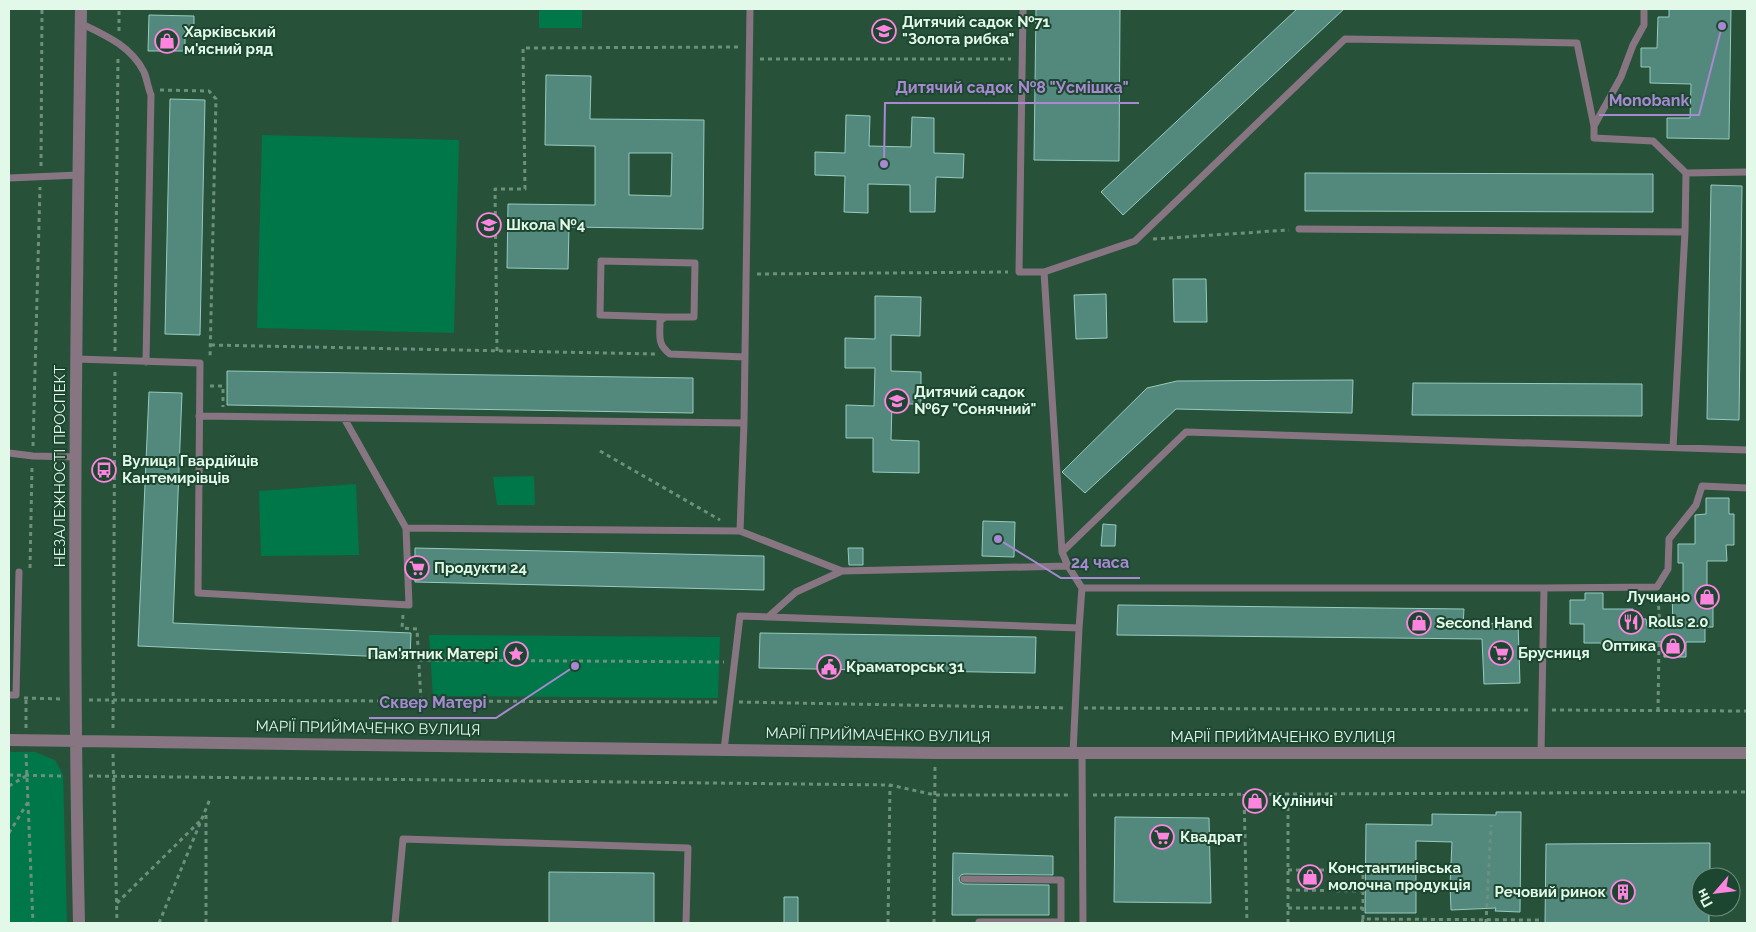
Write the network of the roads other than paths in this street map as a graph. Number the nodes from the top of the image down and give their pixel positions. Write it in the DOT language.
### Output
graph roads {
  1 [pos="81,9"];
  2 [pos="750,9"];
  3 [pos="1023,9"];
  4 [pos="1644,9"];
  5 [pos="80,23"];
  6 [pos="1594,126"];
  7 [pos="1747,172"];
  8 [pos="1686,174"];
  9 [pos="79,175"];
  10 [pos="9,178"];
  11 [pos="1299,229"];
  12 [pos="1685,232"];
  13 [pos="1044,272"];
  14 [pos="659,318"];
  15 [pos="745,357"];
  16 [pos="76,359"];
  17 [pos="146,362"];
  18 [pos="199,416"];
  19 [pos="344,418"];
  20 [pos="744,423"];
  21 [pos="1673,447"];
  22 [pos="1747,450"];
  23 [pos="9,453"];
  24 [pos="75,457"];
  25 [pos="1747,488"];
  26 [pos="406,528"];
  27 [pos="740,531"];
  28 [pos="1062,552"];
  29 [pos="1068,566"];
  30 [pos="842,571"];
  31 [pos="19,572"];
  32 [pos="1082,588"];
  33 [pos="1544,588"];
  34 [pos="768,617"];
  35 [pos="1079,628"];
  36 [pos="9,695"];
  37 [pos="9,740"];
  38 [pos="76,740"];
  39 [pos="724,750"];
  40 [pos="1078,753"];
  41 [pos="1542,753"];
  42 [pos="1747,753"];
  43 [pos="964,879"];
  44 [pos="79,923"];
  45 [pos="395,923"];
  46 [pos="686,923"];
  47 [pos="979,923"];
  48 [pos="1083,923"];
  1 -- 5 [label="street, НЕЗАЛЕЖНОСТІ ПРОСПЕКТ"];
  2 -- 15 [label="lane"];
  3 -- 13 [label="lane"];
  4 -- 6 [label="lane"];
  5 -- 9 [label="street, НЕЗАЛЕЖНОСТІ ПРОСПЕКТ"];
  5 -- 17 [label="lane"];
  6 -- 8 [label="lane"];
  6 -- 13 [label="lane"];
  7 -- 8 [label="lane"];
  8 -- 12 [label="lane"];
  9 -- 10 [label="lane"];
  9 -- 16 [label="street, НЕЗАЛЕЖНОСТІ ПРОСПЕКТ"];
  11 -- 12 [label="lane"];
  12 -- 21 [label="lane"];
  13 -- 28 [label="lane"];
  14 -- 14 [label="lane"];
  14 -- 15 [label="lane"];
  15 -- 20 [label="lane"];
  16 -- 17 [label="lane"];
  16 -- 24 [label="street, НЕЗАЛЕЖНОСТІ ПРОСПЕКТ"];
  17 -- 18 [label="lane"];
  18 -- 19 [label="lane"];
  18 -- 26 [label="lane"];
  19 -- 20 [label="lane"];
  19 -- 26 [label="lane"];
  20 -- 27 [label="lane"];
  21 -- 22 [label="lane"];
  21 -- 28 [label="lane"];
  23 -- 24 [label="lane"];
  24 -- 38 [label="street, НЕЗАЛЕЖНОСТІ ПРОСПЕКТ"];
  25 -- 33 [label="lane"];
  26 -- 27 [label="lane"];
  27 -- 30 [label="lane"];
  28 -- 29 [label="lane"];
  29 -- 30 [label="lane"];
  29 -- 32 [label="lane"];
  30 -- 34 [label="lane"];
  31 -- 36 [label="lane"];
  32 -- 33 [label="lane"];
  32 -- 35 [label="lane"];
  33 -- 41 [label="lane"];
  34 -- 35 [label="lane"];
  34 -- 39 [label="lane"];
  35 -- 40 [label="lane"];
  37 -- 38 [label="street, МАРІЇ ПРИЙМАЧЕНКО ВУЛИЦЯ"];
  38 -- 39 [label="street, МАРІЇ ПРИЙМАЧЕНКО ВУЛИЦЯ"];
  38 -- 44 [label="street, НЕЗАЛЕЖНОСТІ ПРОСПЕКТ"];
  39 -- 40 [label="street, МАРІЇ ПРИЙМАЧЕНКО ВУЛИЦЯ"];
  40 -- 41 [label="street, МАРІЇ ПРИЙМАЧЕНКО ВУЛИЦЯ"];
  40 -- 48 [label="lane"];
  41 -- 42 [label="street, МАРІЇ ПРИЙМАЧЕНКО ВУЛИЦЯ"];
  43 -- 47 [label="lane"];
  45 -- 46 [label="lane"];
}
